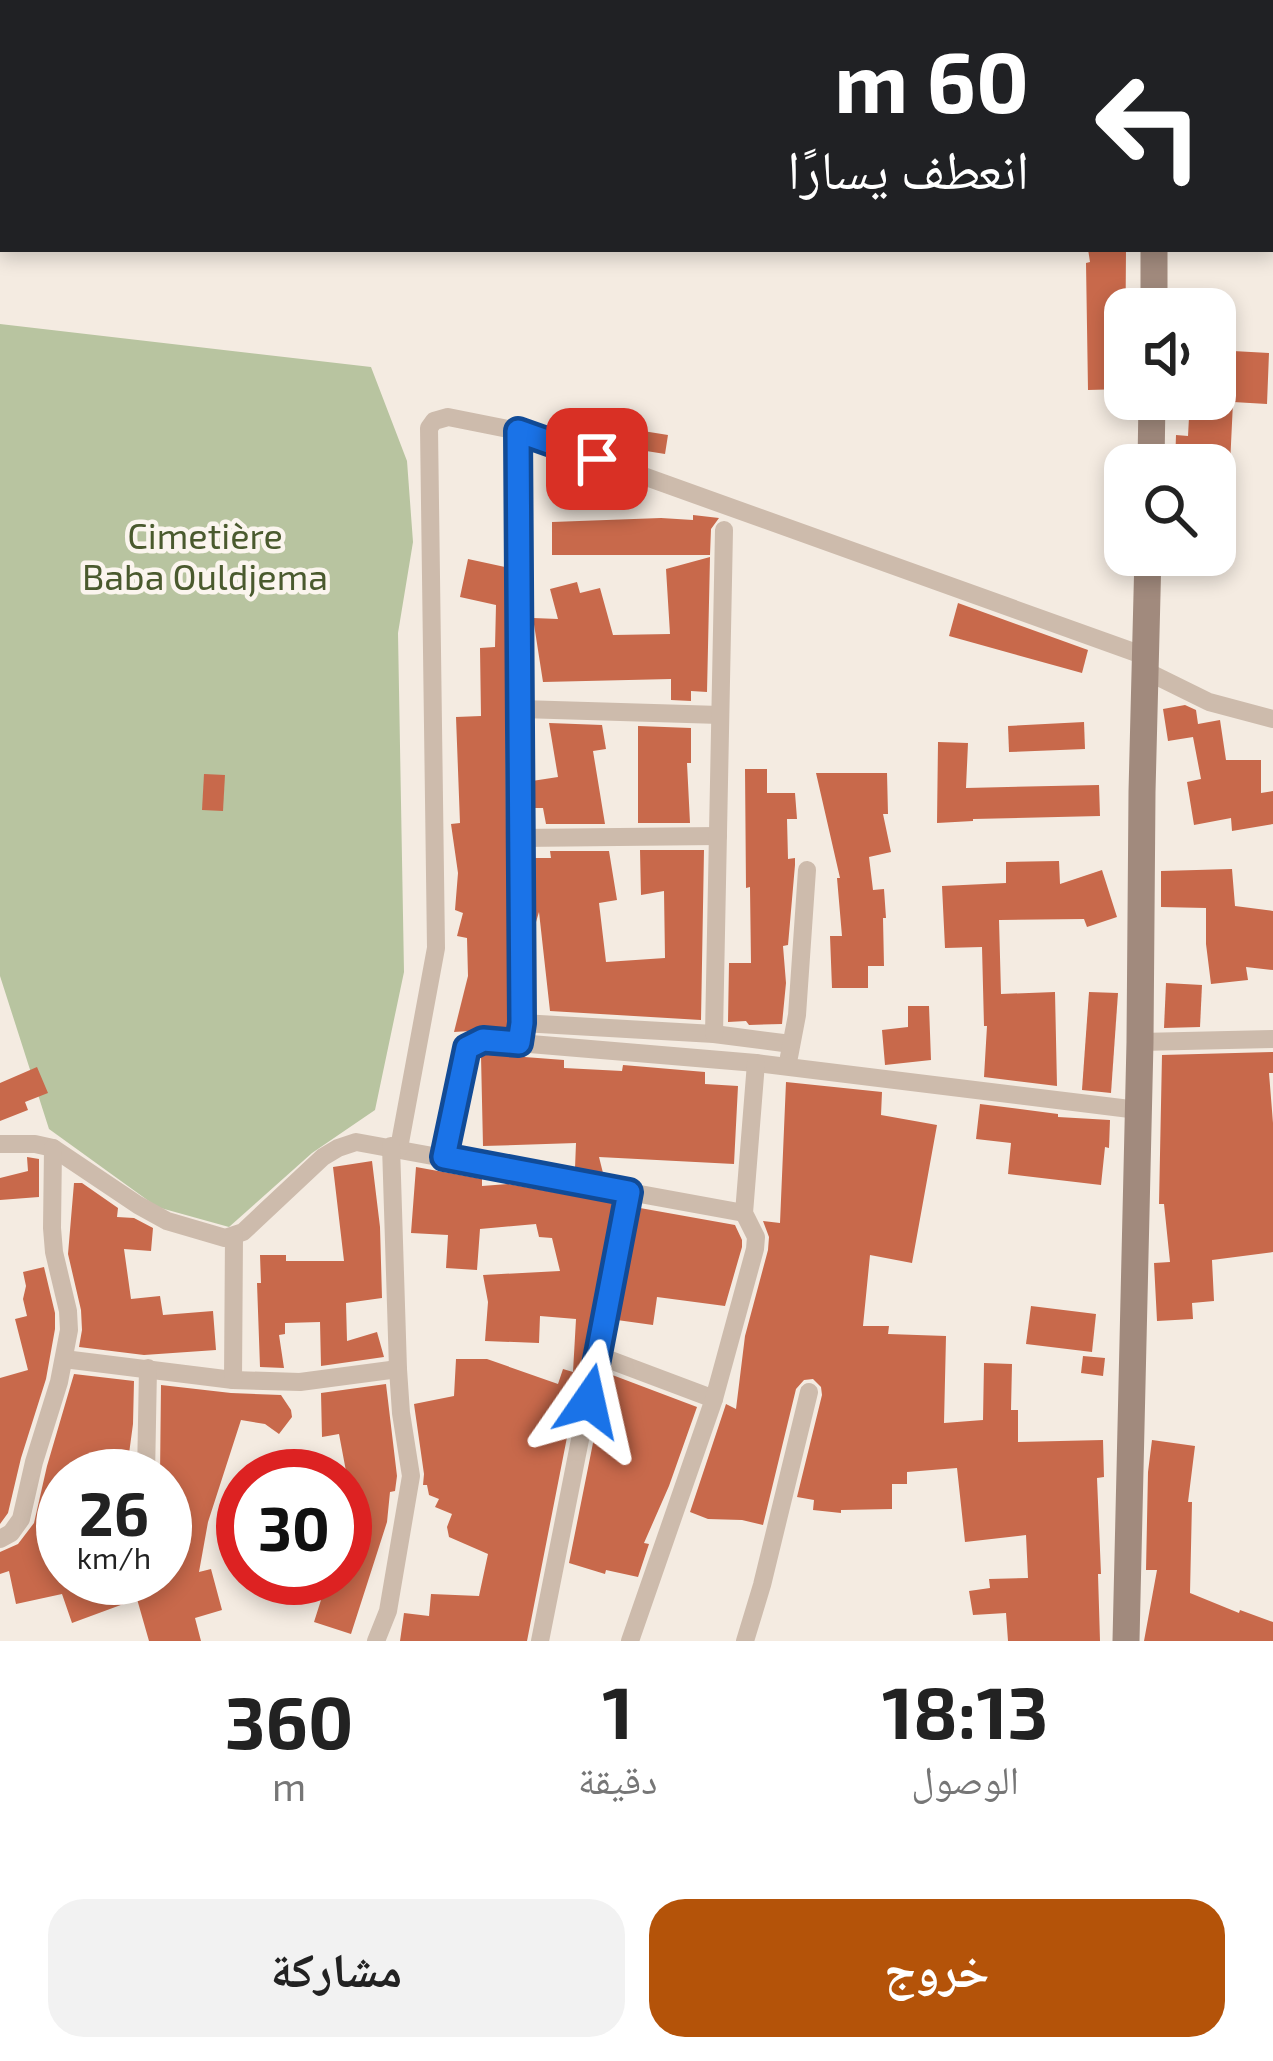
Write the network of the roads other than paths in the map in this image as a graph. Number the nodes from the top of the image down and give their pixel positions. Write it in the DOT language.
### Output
graph roads {
  1 [pos="1154,252"];
  2 [pos="1154,288"];
  3 [pos="518,431"];
  4 [pos="724,530"];
  5 [pos="1147,576"];
  6 [pos="1144,663"];
  7 [pos="520,709"];
  8 [pos="721,716"];
  9 [pos="1273,718"];
  10 [pos="718,836"];
  11 [pos="519,838"];
  12 [pos="807,870"];
  13 [pos="520,1033"];
  14 [pos="715,1034"];
  15 [pos="1273,1039"];
  16 [pos="1141,1042"];
  17 [pos="791,1044"];
  18 [pos="756,1063"];
  19 [pos="788,1067"];
  20 [pos="1138,1110"];
  21 [pos="0,1144"];
  22 [pos="395,1147"];
  23 [pos="53,1148"];
  24 [pos="444,1157"];
  25 [pos="629,1192"];
  26 [pos="744,1213"];
  27 [pos="234,1236"];
  28 [pos="597,1355"];
  29 [pos="64,1359"];
  30 [pos="148,1368"];
  31 [pos="398,1369"];
  32 [pos="233,1380"];
  33 [pos="809,1392"];
  34 [pos="714,1399"];
  35 [pos="146,1449"];
  36 [pos="0,1539"];
  37 [pos="376,1641"];
  38 [pos="540,1641"];
  39 [pos="630,1641"];
  40 [pos="745,1641"];
  41 [pos="1126,1641"];
  1 -- 2 [label="main road"];
  3 -- 6 [label="street"];
  3 -- 7 [label="street"];
  3 -- 22 [label="street"];
  4 -- 8 [label="street"];
  5 -- 6 [label="main road"];
  6 -- 9 [label="street"];
  6 -- 16 [label="main road"];
  7 -- 8 [label="street"];
  7 -- 11 [label="street"];
  8 -- 10 [label="street"];
  10 -- 11 [label="street"];
  10 -- 14 [label="street"];
  11 -- 13 [label="street"];
  12 -- 17 [label="street"];
  13 -- 14 [label="street"];
  13 -- 18 [label="street"];
  13 -- 24 [label="street"];
  14 -- 17 [label="street"];
  15 -- 16 [label="street"];
  16 -- 20 [label="main road"];
  17 -- 19 [label="street"];
  18 -- 19 [label="street"];
  18 -- 26 [label="street"];
  19 -- 20 [label="street"];
  20 -- 41 [label="main road"];
  21 -- 23 [label="street"];
  22 -- 24 [label="street"];
  22 -- 27 [label="street"];
  22 -- 31 [label="street"];
  23 -- 27 [label="street"];
  23 -- 29 [label="street"];
  24 -- 25 [label="street"];
  25 -- 26 [label="street"];
  25 -- 28 [label="street"];
  26 -- 34 [label="street"];
  27 -- 32 [label="street"];
  28 -- 34 [label="street"];
  28 -- 38 [label="street"];
  29 -- 30 [label="street"];
  29 -- 36 [label="street"];
  30 -- 32 [label="street"];
  30 -- 35 [label="street"];
  31 -- 32 [label="street"];
  31 -- 37 [label="street"];
  33 -- 40 [label="street"];
  34 -- 39 [label="street"];
}
